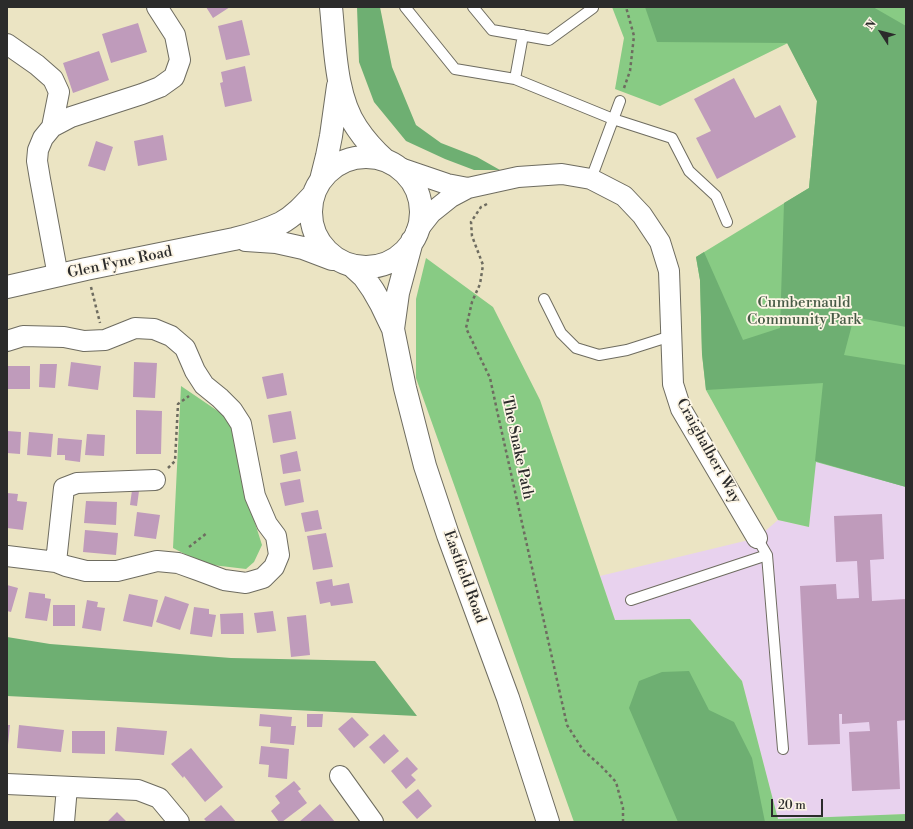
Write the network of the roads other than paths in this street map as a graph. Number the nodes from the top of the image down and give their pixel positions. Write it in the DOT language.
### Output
graph roads {
  1 [pos="157,7"];
  2 [pos="331,7"];
  3 [pos="405,7"];
  4 [pos="474,7"];
  5 [pos="593,8"];
  6 [pos="523,36"];
  7 [pos="7,44"];
  8 [pos="515,79"];
  9 [pos="339,81"];
  10 [pos="620,101"];
  11 [pos="613,119"];
  12 [pos="52,127"];
  13 [pos="393,164"];
  14 [pos="591,179"];
  15 [pos="468,188"];
  16 [pos="317,190"];
  17 [pos="727,222"];
  18 [pos="415,235"];
  19 [pos="234,239"];
  20 [pos="346,264"];
  21 [pos="58,276"];
  22 [pos="7,288"];
  23 [pos="544,299"];
  24 [pos="393,329"];
  25 [pos="671,336"];
  26 [pos="7,341"];
  27 [pos="155,480"];
  28 [pos="762,546"];
  29 [pos="7,556"];
  30 [pos="56,562"];
  31 [pos="631,600"];
  32 [pos="783,749"];
  33 [pos="340,776"];
  34 [pos="7,784"];
  35 [pos="67,787"];
  36 [pos="64,822"];
  37 [pos="179,822"];
  38 [pos="373,822"];
  39 [pos="548,822"];
  1 -- 12 [label="street"];
  2 -- 9 [label="street"];
  3 -- 8 [label="lane"];
  4 -- 6 [label="lane"];
  5 -- 6 [label="lane"];
  6 -- 8 [label="lane"];
  7 -- 12 [label="street"];
  8 -- 11 [label="lane"];
  9 -- 13 [label="street"];
  9 -- 16 [label="street"];
  10 -- 11 [label="lane"];
  11 -- 14 [label="lane"];
  11 -- 17 [label="lane"];
  12 -- 21 [label="street"];
  13 -- 15 [label="street, Craighalbert Way"];
  13 -- 16 [label="street"];
  13 -- 18 [label="street"];
  14 -- 15 [label="street, Craighalbert Way"];
  14 -- 25 [label="street, Craighalbert Way"];
  15 -- 18 [label="street, Craighalbert Way"];
  16 -- 19 [label="street, Glen Fyne Road"];
  16 -- 20 [label="street"];
  18 -- 20 [label="street"];
  18 -- 24 [label="street, Eastfield Road"];
  19 -- 20 [label="street, Glen Fyne Road"];
  19 -- 21 [label="street, Glen Fyne Road"];
  20 -- 24 [label="street, Eastfield Road"];
  21 -- 22 [label="street, Glen Fyne Road"];
  23 -- 25 [label="lane"];
  24 -- 39 [label="street, Eastfield Road"];
  25 -- 28 [label="street, Craighalbert Way"];
  26 -- 30 [label="street"];
  27 -- 30 [label="street"];
  28 -- 31 [label="lane"];
  28 -- 32 [label="lane, Craighalbert Way"];
  29 -- 30 [label="street"];
  33 -- 38 [label="street"];
  34 -- 35 [label="street"];
  35 -- 36 [label="street"];
  35 -- 37 [label="street"];
}
